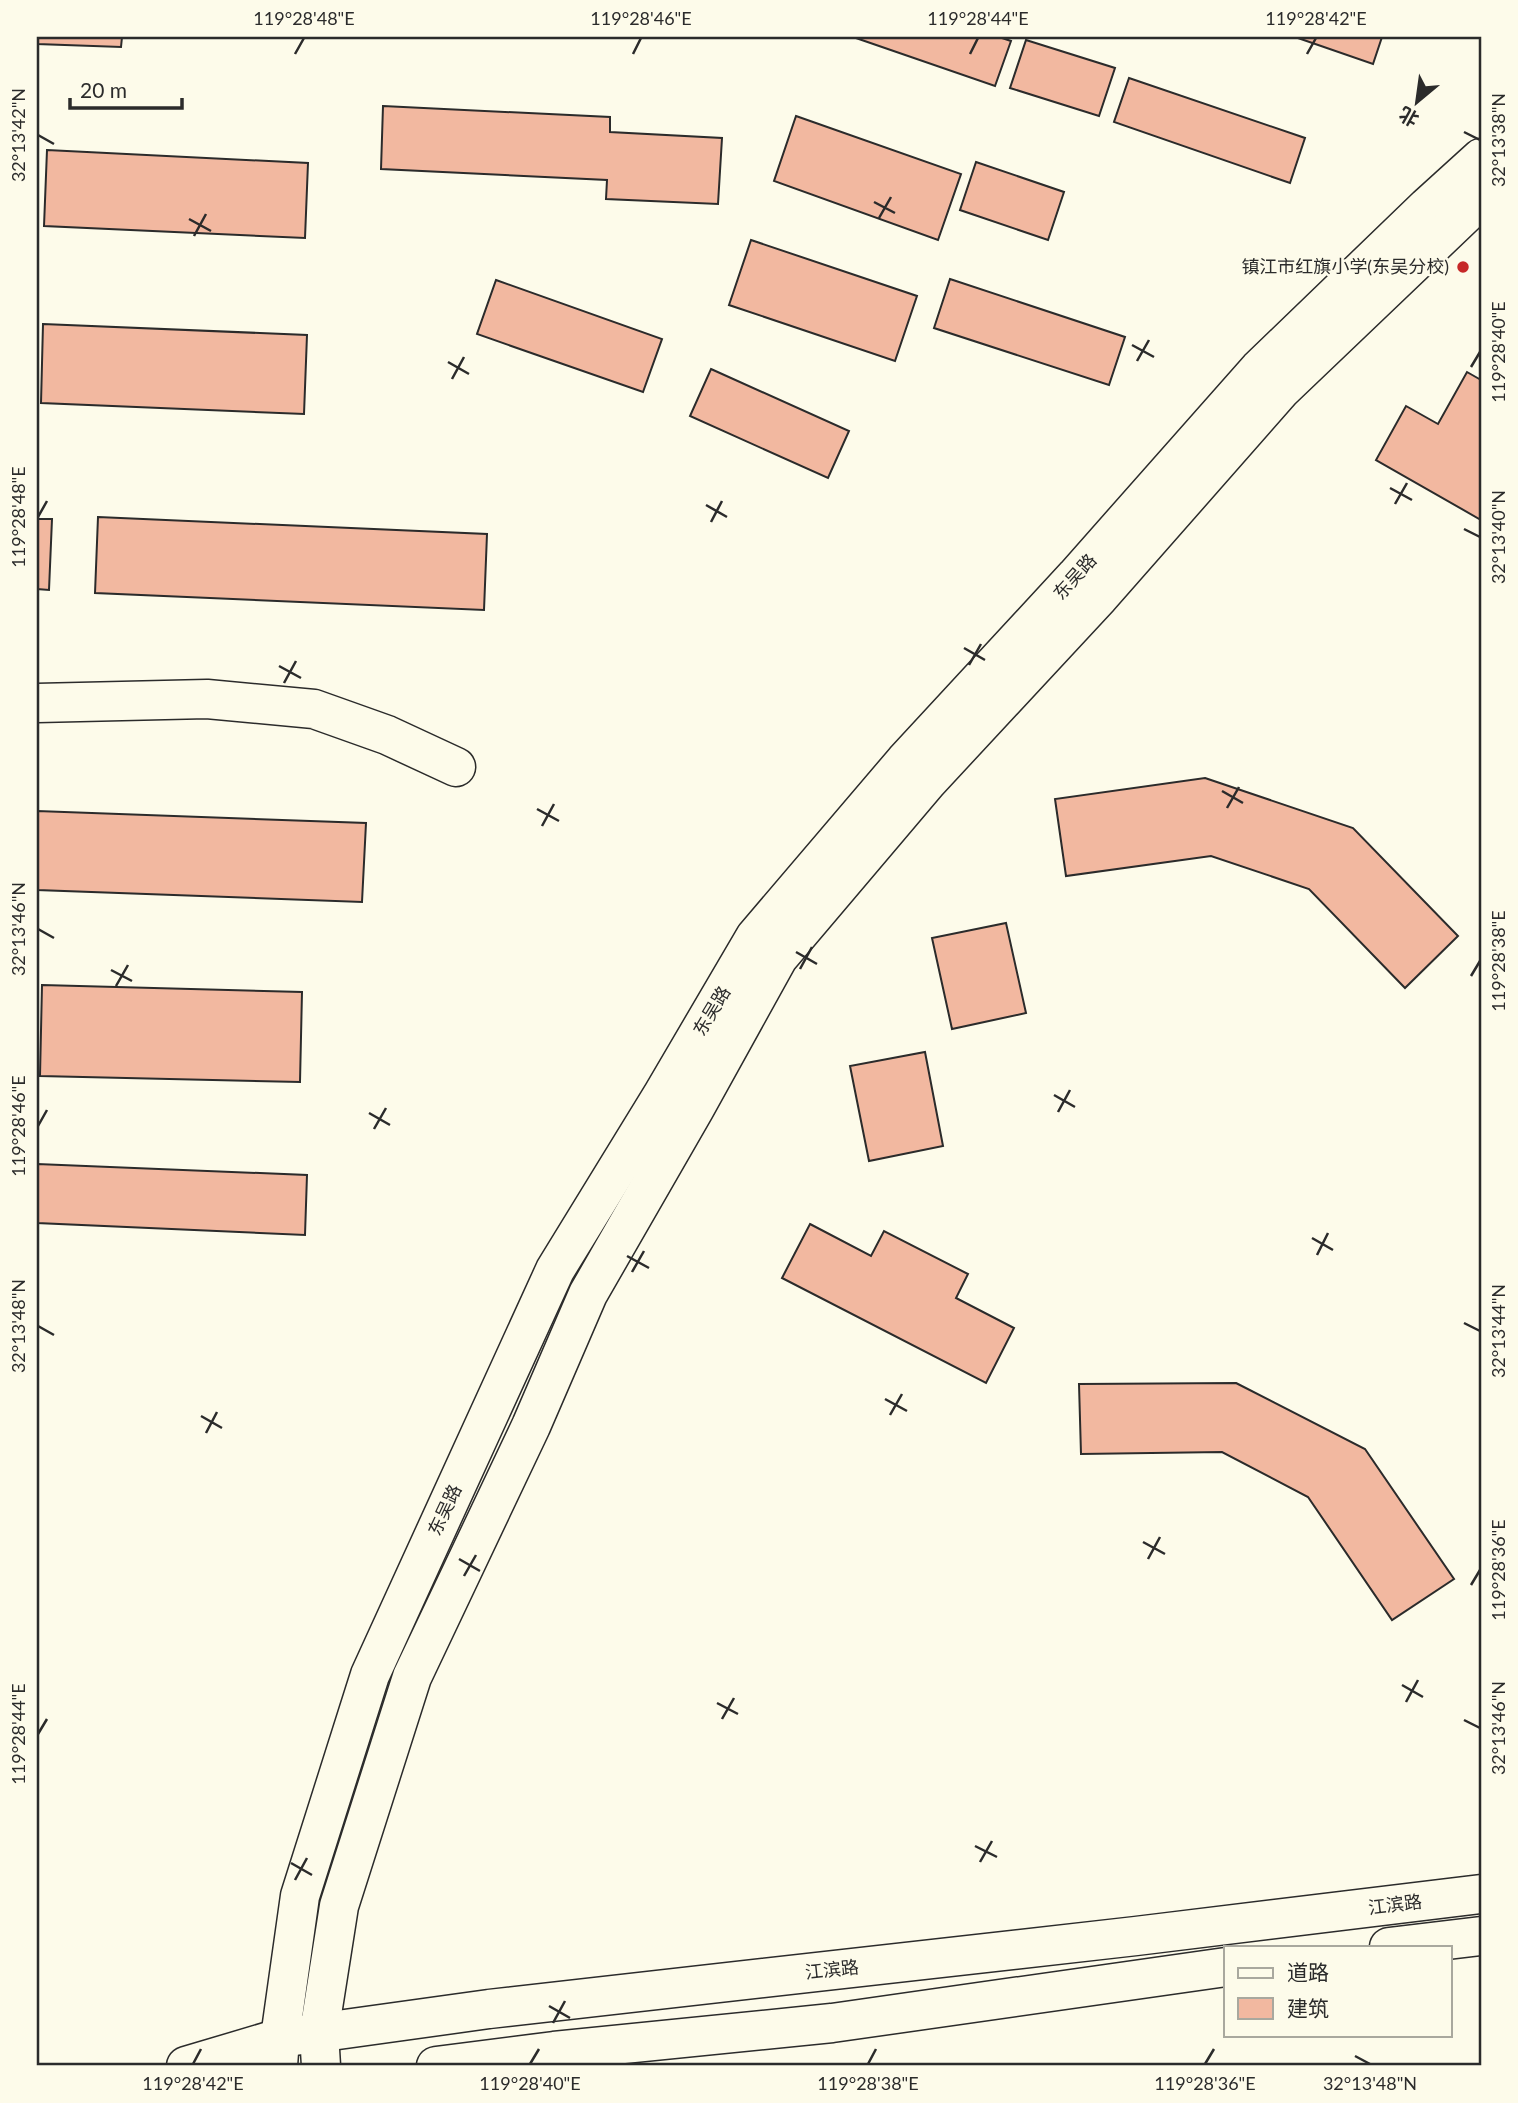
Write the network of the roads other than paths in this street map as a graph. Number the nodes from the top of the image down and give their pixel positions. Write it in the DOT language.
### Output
graph roads {
  1 [pos="1481,158"];
  2 [pos="1481,199"];
  3 [pos="37,703"];
  4 [pos="456,767"];
  5 [pos="1481,1894"];
  6 [pos="1481,1936"];
  7 [pos="1397,1946"];
  8 [pos="1224,1967"];
  9 [pos="320,2050"];
  10 [pos="279,2052"];
  11 [pos="186,2066"];
  12 [pos="436,2066"];
  1 -- 10 [label="main road, 东吴路"];
  2 -- 9 [label="main road, 东吴路"];
  3 -- 4 [label="main road"];
  5 -- 9 [label="main road, 江滨路"];
  6 -- 7 [label="main road"];
  8 -- 12 [label="main road"];
  9 -- 10 [label="main road, 江滨路"];
  10 -- 11 [label="main road, 江滨路"];
}
